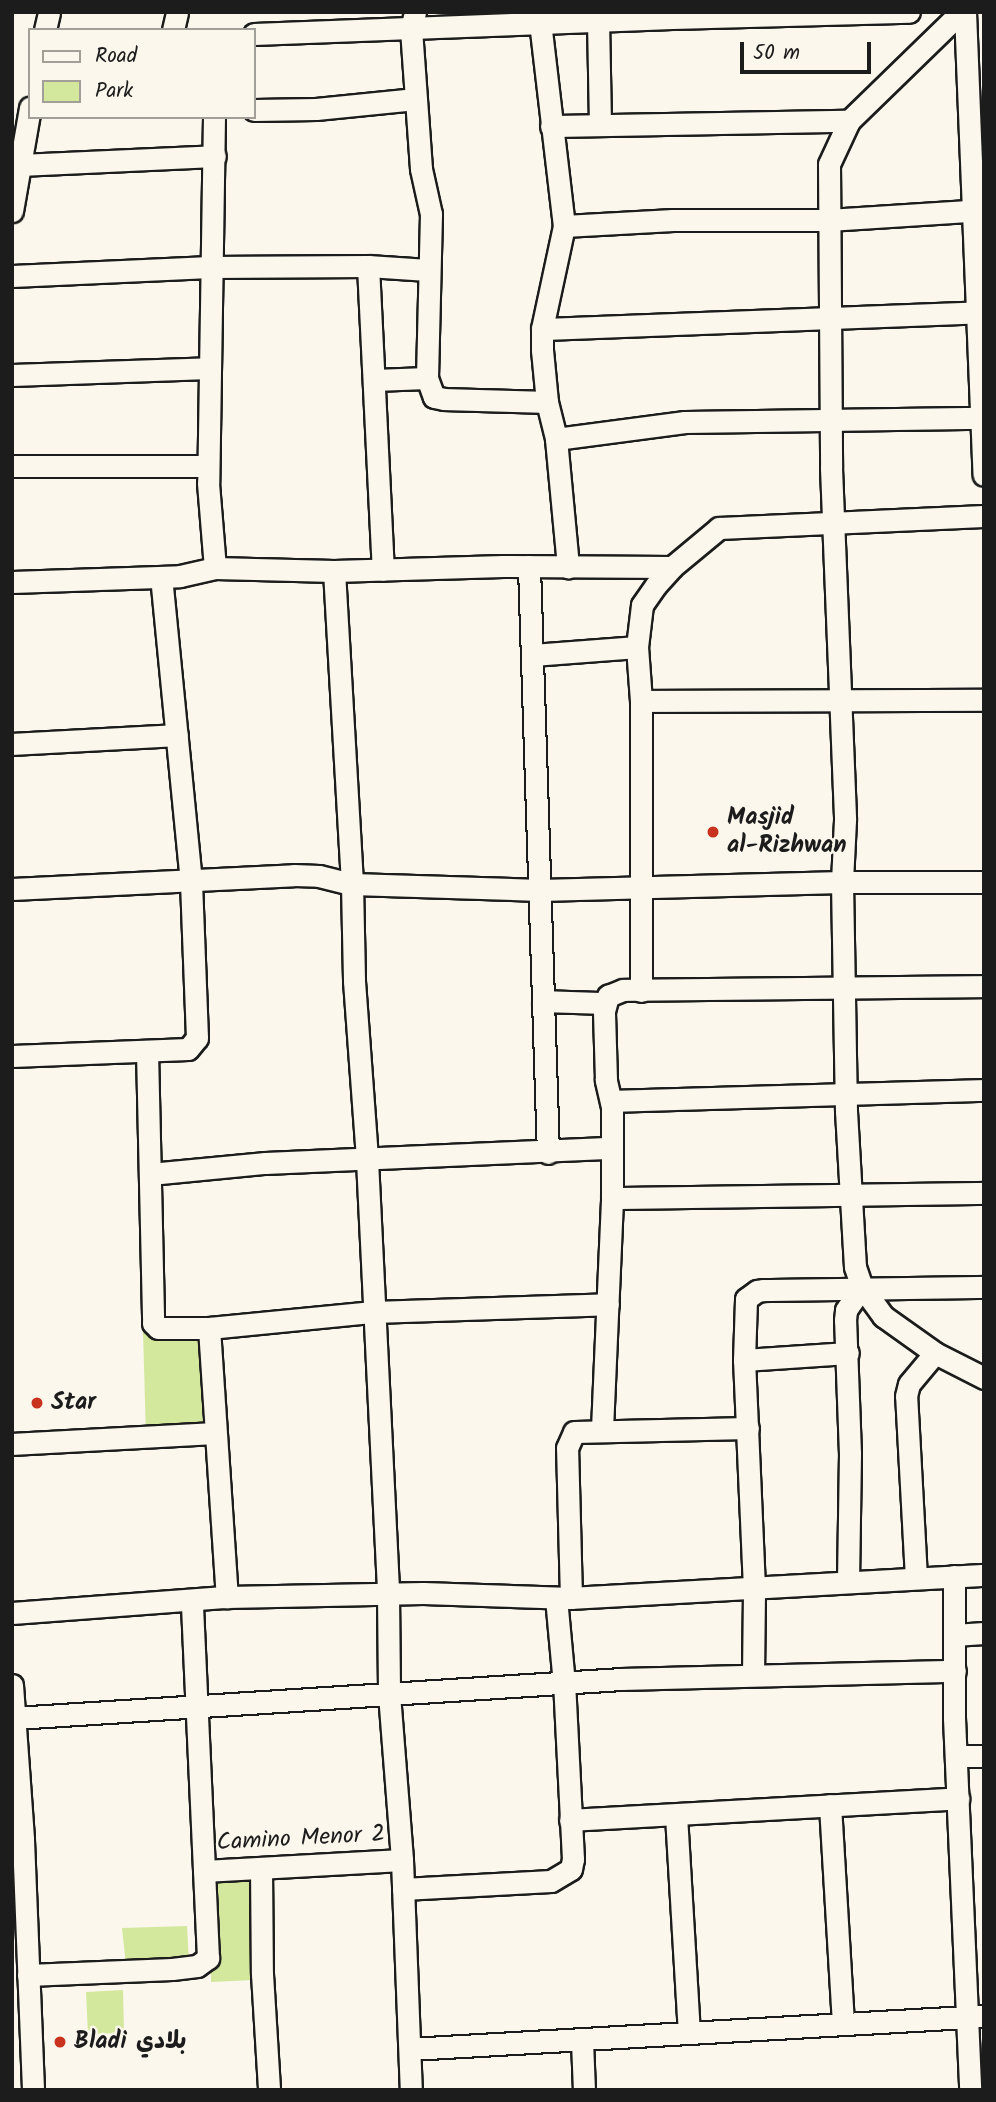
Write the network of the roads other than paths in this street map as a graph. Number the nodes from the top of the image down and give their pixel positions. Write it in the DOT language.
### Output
graph roads {
  1 [pos="909,12"];
  2 [pos="963,12"];
  3 [pos="860,14"];
  4 [pos="672,15"];
  5 [pos="504,19"];
  6 [pos="598,20"];
  7 [pos="413,21"];
  8 [pos="540,22"];
  9 [pos="256,34"];
  10 [pos="416,99"];
  11 [pos="256,110"];
  12 [pos="28,118"];
  13 [pos="214,119"];
  14 [pos="849,121"];
  15 [pos="600,125"];
  16 [pos="551,126"];
  17 [pos="215,156"];
  18 [pos="19,164"];
  19 [pos="13,206"];
  20 [pos="978,210"];
  21 [pos="828,220"];
  22 [pos="564,226"];
  23 [pos="368,266"];
  24 [pos="210,267"];
  25 [pos="428,270"];
  26 [pos="12,276"];
  27 [pos="976,312"];
  28 [pos="828,316"];
  29 [pos="542,329"];
  30 [pos="209,369"];
  31 [pos="12,375"];
  32 [pos="427,378"];
  33 [pos="374,380"];
  34 [pos="547,402"];
  35 [pos="983,418"];
  36 [pos="832,420"];
  37 [pos="556,439"];
  38 [pos="12,466"];
  39 [pos="208,466"];
  40 [pos="984,475"];
  41 [pos="984,516"];
  42 [pos="832,523"];
  43 [pos="529,566"];
  44 [pos="568,567"];
  45 [pos="671,567"];
  46 [pos="215,568"];
  47 [pos="383,570"];
  48 [pos="334,571"];
  49 [pos="161,577"];
  50 [pos="12,582"];
  51 [pos="637,647"];
  52 [pos="533,655"];
  53 [pos="984,699"];
  54 [pos="641,701"];
  55 [pos="839,701"];
  56 [pos="177,735"];
  57 [pos="12,744"];
  58 [pos="191,882"];
  59 [pos="842,882"];
  60 [pos="984,882"];
  61 [pos="352,884"];
  62 [pos="639,888"];
  63 [pos="12,889"];
  64 [pos="540,890"];
  65 [pos="984,986"];
  66 [pos="845,988"];
  67 [pos="641,991"];
  68 [pos="543,1001"];
  69 [pos="604,1003"];
  70 [pos="147,1051"];
  71 [pos="12,1056"];
  72 [pos="984,1090"];
  73 [pos="846,1092"];
  74 [pos="611,1101"];
  75 [pos="612,1148"];
  76 [pos="548,1153"];
  77 [pos="367,1160"];
  78 [pos="150,1174"];
  79 [pos="984,1193"];
  80 [pos="850,1195"];
  81 [pos="612,1198"];
  82 [pos="862,1287"];
  83 [pos="984,1287"];
  84 [pos="608,1304"];
  85 [pos="373,1312"];
  86 [pos="209,1328"];
  87 [pos="848,1353"];
  88 [pos="935,1353"];
  89 [pos="744,1360"];
  90 [pos="984,1378"];
  91 [pos="748,1428"];
  92 [pos="602,1429"];
  93 [pos="214,1433"];
  94 [pos="12,1444"];
  95 [pos="984,1575"];
  96 [pos="954,1576"];
  97 [pos="916,1578"];
  98 [pos="848,1581"];
  99 [pos="754,1588"];
  100 [pos="388,1594"];
  101 [pos="227,1598"];
  102 [pos="563,1598"];
  103 [pos="192,1600"];
  104 [pos="12,1613"];
  105 [pos="984,1633"];
  106 [pos="954,1634"];
  107 [pos="955,1671"];
  108 [pos="753,1675"];
  109 [pos="564,1684"];
  110 [pos="12,1685"];
  111 [pos="389,1694"];
  112 [pos="195,1707"];
  113 [pos="15,1718"];
  114 [pos="984,1755"];
  115 [pos="956,1756"];
  116 [pos="958,1798"];
  117 [pos="830,1805"];
  118 [pos="676,1815"];
  119 [pos="570,1820"];
  120 [pos="402,1860"];
  121 [pos="261,1868"];
  122 [pos="204,1871"];
  123 [pos="403,1889"];
  124 [pos="28,1975"];
  125 [pos="976,2016"];
  126 [pos="843,2024"];
  127 [pos="22,2031"];
  128 [pos="689,2031"];
  129 [pos="582,2041"];
  130 [pos="410,2049"];
  131 [pos="33,2090"];
  132 [pos="269,2090"];
  133 [pos="411,2090"];
  134 [pos="584,2090"];
  135 [pos="970,2090"];
  1 -- 3 [label="street"];
  2 -- 14 [label="street"];
  2 -- 20 [label="street"];
  3 -- 4 [label="street"];
  4 -- 6 [label="street"];
  5 -- 7 [label="street"];
  5 -- 8 [label="street"];
  6 -- 8 [label="street"];
  6 -- 15 [label="street"];
  7 -- 9 [label="street"];
  7 -- 10 [label="street"];
  8 -- 16 [label="street"];
  10 -- 11 [label="street"];
  10 -- 25 [label="street"];
  12 -- 18 [label="street"];
  13 -- 17 [label="street"];
  14 -- 15 [label="street"];
  14 -- 21 [label="street"];
  15 -- 16 [label="street"];
  16 -- 22 [label="street"];
  17 -- 18 [label="street"];
  17 -- 24 [label="street"];
  18 -- 19 [label="street"];
  20 -- 21 [label="street"];
  20 -- 27 [label="street"];
  21 -- 22 [label="street"];
  21 -- 28 [label="street"];
  22 -- 29 [label="street"];
  23 -- 24 [label="street"];
  23 -- 25 [label="street"];
  23 -- 33 [label="street"];
  24 -- 26 [label="street"];
  24 -- 30 [label="street"];
  25 -- 32 [label="street"];
  27 -- 28 [label="street"];
  27 -- 35 [label="street"];
  28 -- 29 [label="street"];
  28 -- 36 [label="street"];
  29 -- 34 [label="street"];
  30 -- 31 [label="street"];
  30 -- 39 [label="street"];
  32 -- 33 [label="street"];
  32 -- 34 [label="street"];
  33 -- 47 [label="street"];
  34 -- 37 [label="street"];
  35 -- 36 [label="street"];
  35 -- 40 [label="street"];
  36 -- 37 [label="street"];
  36 -- 42 [label="street"];
  37 -- 44 [label="street"];
  38 -- 39 [label="street"];
  39 -- 46 [label="street"];
  41 -- 42 [label="street"];
  42 -- 45 [label="street"];
  42 -- 55 [label="street"];
  43 -- 44 [label="street"];
  43 -- 47 [label="street"];
  43 -- 52 [label="street"];
  44 -- 45 [label="street"];
  45 -- 51 [label="street"];
  46 -- 48 [label="street"];
  46 -- 49 [label="street"];
  47 -- 48 [label="street"];
  48 -- 61 [label="street"];
  49 -- 50 [label="street"];
  49 -- 56 [label="street"];
  51 -- 52 [label="street"];
  51 -- 54 [label="street"];
  52 -- 64 [label="street"];
  53 -- 55 [label="street"];
  54 -- 55 [label="street"];
  54 -- 62 [label="street"];
  55 -- 59 [label="street"];
  56 -- 57 [label="street"];
  56 -- 58 [label="street"];
  58 -- 61 [label="street"];
  58 -- 63 [label="street"];
  58 -- 70 [label="street"];
  59 -- 60 [label="street"];
  59 -- 62 [label="street"];
  59 -- 66 [label="street"];
  61 -- 64 [label="street"];
  61 -- 77 [label="street"];
  62 -- 64 [label="street"];
  62 -- 67 [label="street"];
  64 -- 68 [label="street"];
  65 -- 66 [label="street"];
  66 -- 67 [label="street"];
  66 -- 73 [label="street"];
  67 -- 69 [label="street"];
  68 -- 69 [label="street"];
  68 -- 76 [label="street"];
  69 -- 74 [label="street"];
  70 -- 71 [label="street"];
  70 -- 78 [label="street"];
  72 -- 73 [label="street"];
  73 -- 74 [label="street"];
  73 -- 80 [label="street"];
  74 -- 75 [label="street"];
  75 -- 76 [label="street"];
  75 -- 81 [label="street"];
  76 -- 77 [label="street"];
  77 -- 78 [label="street"];
  77 -- 85 [label="street"];
  78 -- 86 [label="street"];
  79 -- 80 [label="street"];
  80 -- 81 [label="street"];
  80 -- 82 [label="street"];
  81 -- 84 [label="street"];
  82 -- 83 [label="street"];
  82 -- 87 [label="street"];
  82 -- 88 [label="street"];
  82 -- 89 [label="street"];
  84 -- 85 [label="street"];
  84 -- 92 [label="street"];
  85 -- 86 [label="street"];
  85 -- 100 [label="street"];
  86 -- 93 [label="street"];
  87 -- 89 [label="street"];
  87 -- 98 [label="street"];
  88 -- 90 [label="street"];
  88 -- 97 [label="street"];
  89 -- 91 [label="street"];
  91 -- 92 [label="street"];
  91 -- 99 [label="street"];
  92 -- 102 [label="street"];
  93 -- 94 [label="street"];
  93 -- 101 [label="street"];
  95 -- 96 [label="street"];
  96 -- 97 [label="street"];
  96 -- 106 [label="street"];
  97 -- 98 [label="street"];
  98 -- 99 [label="street"];
  99 -- 102 [label="street"];
  99 -- 108 [label="street"];
  100 -- 101 [label="street"];
  100 -- 102 [label="street"];
  100 -- 111 [label="street"];
  101 -- 103 [label="street"];
  102 -- 109 [label="street"];
  103 -- 104 [label="street"];
  103 -- 112 [label="street"];
  105 -- 106 [label="street"];
  106 -- 107 [label="street"];
  107 -- 108 [label="street"];
  107 -- 115 [label="street"];
  108 -- 109 [label="street"];
  109 -- 111 [label="street"];
  109 -- 119 [label="street"];
  110 -- 113 [label="street"];
  111 -- 112 [label="street"];
  111 -- 120 [label="street"];
  112 -- 113 [label="street"];
  112 -- 122 [label="street"];
  113 -- 124 [label="street"];
  114 -- 115 [label="street"];
  115 -- 116 [label="street"];
  116 -- 117 [label="street"];
  116 -- 125 [label="street"];
  117 -- 118 [label="street"];
  117 -- 126 [label="street"];
  118 -- 119 [label="street"];
  118 -- 128 [label="street"];
  119 -- 123 [label="street"];
  120 -- 121 [label="street, Camino Menor 2"];
  120 -- 123 [label="street"];
  121 -- 122 [label="street, Camino Menor 2"];
  121 -- 132 [label="street"];
  122 -- 124 [label="street"];
  123 -- 130 [label="street"];
  124 -- 127 [label="street"];
  125 -- 126 [label="street"];
  125 -- 135 [label="street"];
  126 -- 128 [label="street"];
  127 -- 131 [label="street"];
  128 -- 129 [label="street"];
  129 -- 130 [label="street"];
  129 -- 134 [label="street"];
  130 -- 133 [label="street"];
}
